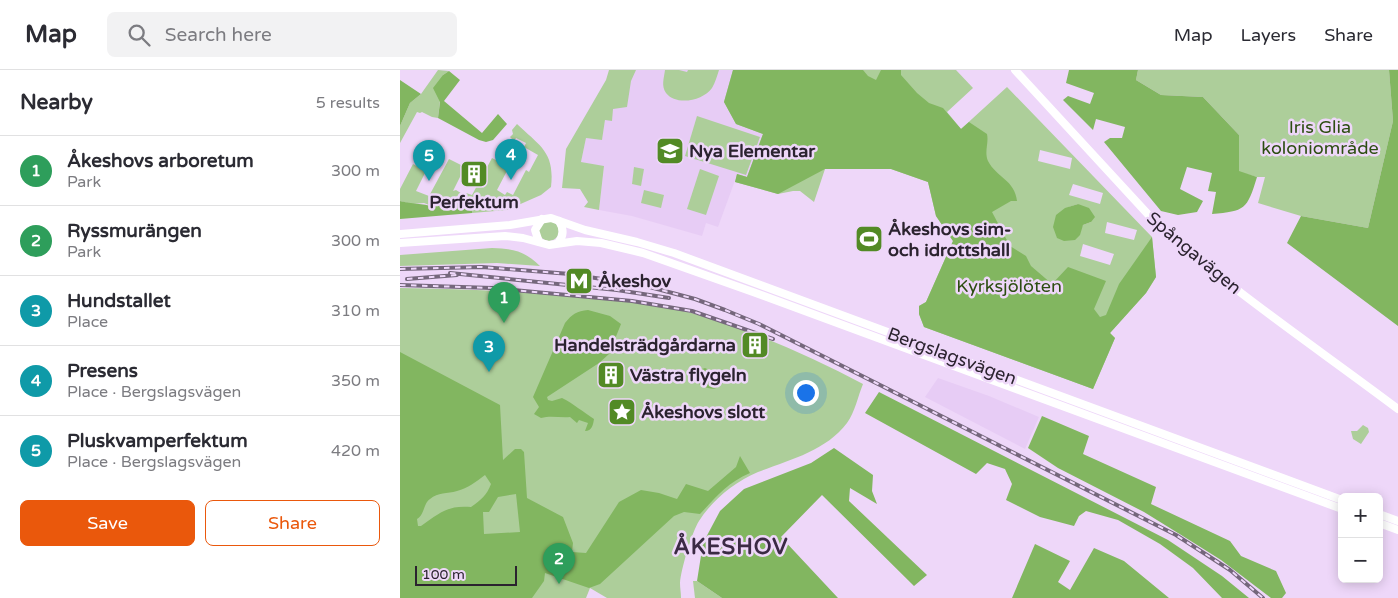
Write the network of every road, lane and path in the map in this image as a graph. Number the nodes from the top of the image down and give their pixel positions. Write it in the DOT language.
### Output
graph roads {
  1 [pos="1014,70"];
  2 [pos="542,219"];
  3 [pos="559,221"];
  4 [pos="400,234"];
  5 [pos="539,242"];
  6 [pos="400,243"];
  7 [pos="558,243"];
  8 [pos="1398,408"];
  9 [pos="1338,499"];
  10 [pos="1338,508"];
  11 [pos="1383,515"];
  12 [pos="1398,521"];
  13 [pos="1383,524"];
  14 [pos="1398,530"];
  1 -- 8 [label="main road, Spångavägen"];
  2 -- 3 [label="main road, Bergslagsvägen"];
  2 -- 4 [label="main road, Bergslagsvägen"];
  2 -- 5 [label="main road"];
  3 -- 7 [label="main road"];
  3 -- 9 [label="main road, Bergslagsvägen"];
  5 -- 6 [label="main road, Bergslagsvägen"];
  5 -- 7 [label="main road, Bergslagsvägen"];
  7 -- 10 [label="main road, Bergslagsvägen"];
  11 -- 12 [label="main road"];
  13 -- 14 [label="main road"];
}
